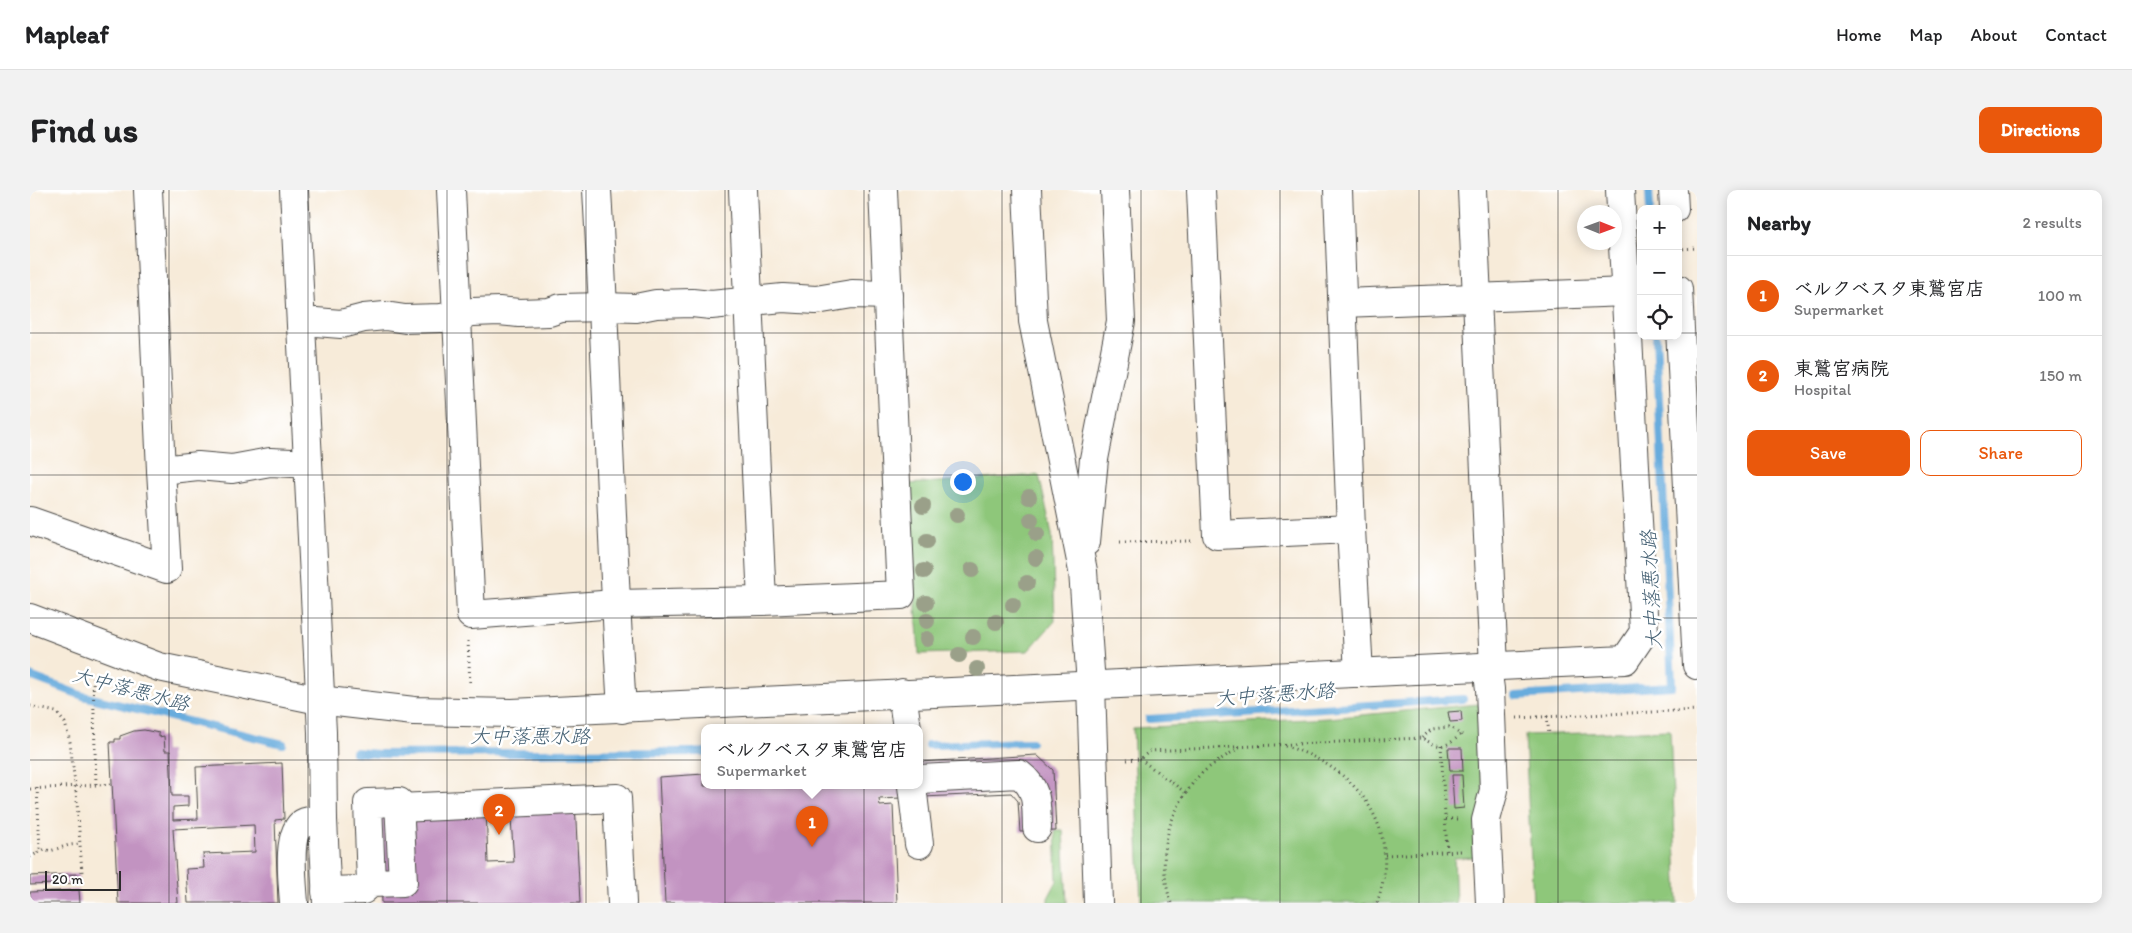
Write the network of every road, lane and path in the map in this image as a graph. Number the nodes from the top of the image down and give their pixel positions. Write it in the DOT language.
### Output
graph roads {
  1 [pos="148,190"];
  2 [pos="294,190"];
  3 [pos="451,190"];
  4 [pos="597,190"];
  5 [pos="743,190"];
  6 [pos="883,190"];
  7 [pos="1028,190"];
  8 [pos="1115,190"];
  9 [pos="1201,190"];
  10 [pos="1338,190"];
  11 [pos="1472,190"];
  12 [pos="1620,190"];
  13 [pos="1673,190"];
  14 [pos="1674,205"];
  15 [pos="1697,248"];
  16 [pos="1682,249"];
  17 [pos="1626,292"];
  18 [pos="888,295"];
  19 [pos="1678,295"];
  20 [pos="1478,297"];
  21 [pos="748,302"];
  22 [pos="1343,303"];
  23 [pos="604,306"];
  24 [pos="457,316"];
  25 [pos="316,322"];
  26 [pos="292,463"];
  27 [pos="161,470"];
  28 [pos="30,521"];
  29 [pos="1351,529"];
  30 [pos="1217,535"];
  31 [pos="1120,542"];
  32 [pos="1084,571"];
  33 [pos="762,601"];
  34 [pos="615,604"];
  35 [pos="471,615"];
  36 [pos="30,618"];
  37 [pos="1697,665"];
  38 [pos="1490,667"];
  39 [pos="1359,673"];
  40 [pos="93,678"];
  41 [pos="470,685"];
  42 [pos="1091,686"];
  43 [pos="902,694"];
  44 [pos="319,700"];
  45 [pos="30,706"];
  46 [pos="622,709"];
  47 [pos="1697,710"];
  48 [pos="1547,716"];
  49 [pos="1509,718"];
  50 [pos="906,724"];
  51 [pos="1549,734"];
  52 [pos="1460,735"];
  53 [pos="1467,735"];
  54 [pos="1422,738"];
  55 [pos="1282,745"];
  56 [pos="1243,746"];
  57 [pos="1441,746"];
  58 [pos="1140,759"];
  59 [pos="1127,760"];
  60 [pos="923,779"];
  61 [pos="112,784"];
  62 [pos="96,785"];
  63 [pos="75,787"];
  64 [pos="30,788"];
  65 [pos="36,788"];
  66 [pos="912,789"];
  67 [pos="1186,793"];
  68 [pos="323,820"];
  69 [pos="1038,828"];
  70 [pos="80,844"];
  71 [pos="919,844"];
  72 [pos="1488,849"];
  73 [pos="1447,851"];
  74 [pos="37,855"];
  75 [pos="1385,855"];
  76 [pos="30,857"];
  77 [pos="82,872"];
  78 [pos="327,897"];
  79 [pos="294,903"];
  80 [pos="622,903"];
  81 [pos="1098,903"];
  82 [pos="1171,903"];
  83 [pos="1377,903"];
  84 [pos="1490,903"];
  1 -- 27 [label="street"];
  2 -- 44 [label="street"];
  3 -- 24 [label="street"];
  4 -- 23 [label="street"];
  5 -- 21 [label="street"];
  6 -- 18 [label="street"];
  7 -- 32 [label="street"];
  8 -- 32 [label="street"];
  9 -- 30 [label="street"];
  10 -- 22 [label="street"];
  11 -- 20 [label="street"];
  12 -- 17 [label="street"];
  13 -- 14 [label="street"];
  15 -- 16 [label="path"];
  17 -- 20 [label="street"];
  17 -- 38 [label="street"];
  18 -- 21 [label="street"];
  18 -- 33 [label="street"];
  19 -- 37 [label="street"];
  20 -- 22 [label="street"];
  20 -- 38 [label="street"];
  21 -- 23 [label="street"];
  21 -- 33 [label="street"];
  22 -- 29 [label="street"];
  23 -- 24 [label="street"];
  23 -- 34 [label="street"];
  24 -- 25 [label="street"];
  24 -- 35 [label="street"];
  26 -- 27 [label="street"];
  27 -- 28 [label="street"];
  29 -- 30 [label="street"];
  29 -- 39 [label="street"];
  30 -- 31 [label="path"];
  32 -- 42 [label="street"];
  33 -- 34 [label="street"];
  34 -- 35 [label="street"];
  34 -- 46 [label="street"];
  35 -- 41 [label="path"];
  36 -- 44 [label="street"];
  38 -- 39 [label="street"];
  38 -- 72 [label="street"];
  39 -- 42 [label="street"];
  40 -- 62 [label="path"];
  42 -- 43 [label="street"];
  42 -- 81 [label="street"];
  43 -- 46 [label="street"];
  43 -- 50 [label="street"];
  44 -- 46 [label="street"];
  44 -- 68 [label="street"];
  45 -- 63 [label="path"];
  47 -- 48 [label="path"];
  48 -- 49 [label="path"];
  48 -- 51 [label="path"];
  52 -- 53 [label="path"];
  52 -- 54 [label="path"];
  52 -- 57 [label="path"];
  54 -- 55 [label="path"];
  54 -- 57 [label="path"];
  55 -- 56 [label="path"];
  55 -- 75 [label="path"];
  56 -- 58 [label="path"];
  56 -- 67 [label="path"];
  57 -- 73 [label="path"];
  58 -- 59 [label="path"];
  58 -- 67 [label="path"];
  60 -- 69 [label="street"];
  61 -- 62 [label="path"];
  62 -- 63 [label="path"];
  63 -- 65 [label="path"];
  63 -- 70 [label="path"];
  64 -- 65 [label="path"];
  65 -- 74 [label="path"];
  66 -- 71 [label="street"];
  67 -- 82 [label="path"];
  68 -- 78 [label="street"];
  68 -- 79 [label="street"];
  70 -- 74 [label="path"];
  70 -- 77 [label="path"];
  72 -- 73 [label="path"];
  72 -- 84 [label="street"];
  73 -- 75 [label="path"];
  74 -- 76 [label="path"];
  75 -- 83 [label="path"];
  78 -- 80 [label="street"];
}
